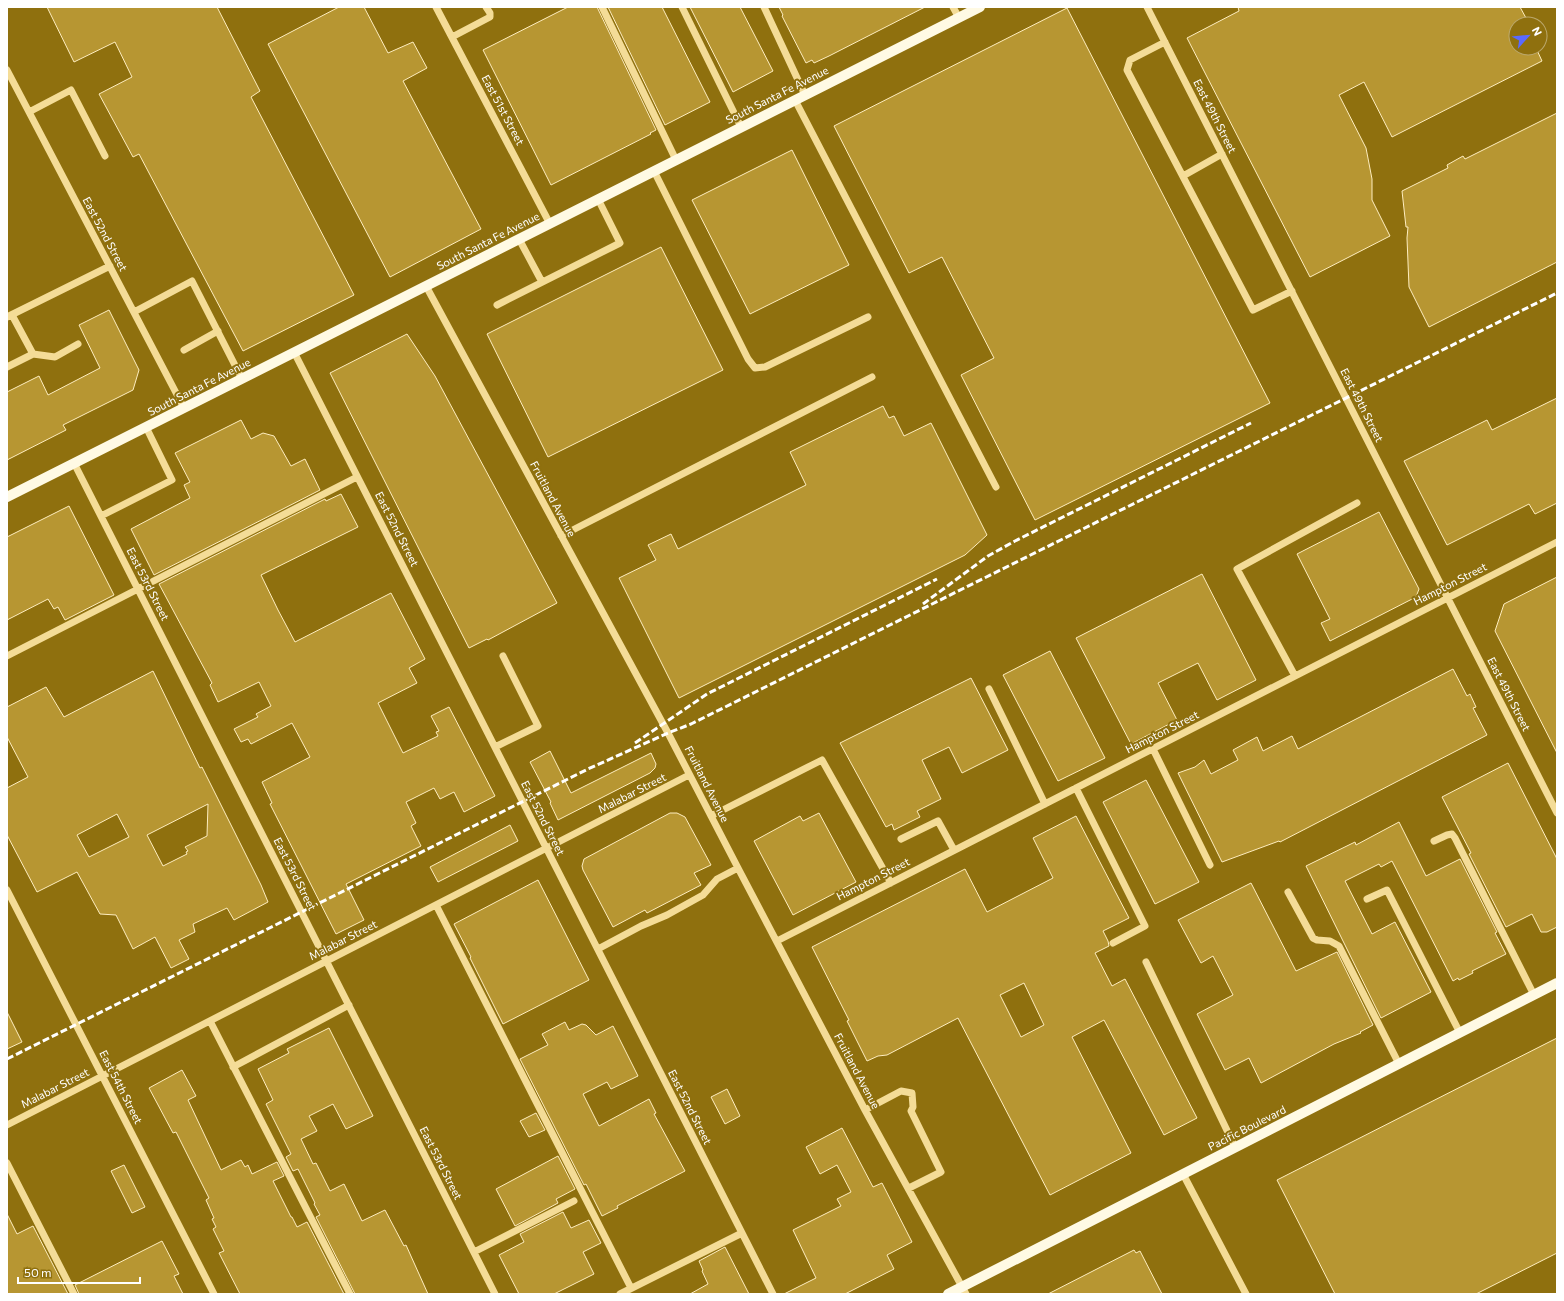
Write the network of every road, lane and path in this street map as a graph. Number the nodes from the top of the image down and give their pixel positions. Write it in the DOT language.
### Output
graph roads {
  1 [pos="436,7"];
  2 [pos="486,7"];
  3 [pos="602,7"];
  4 [pos="682,7"];
  5 [pos="764,7"];
  6 [pos="953,7"];
  7 [pos="980,7"];
  8 [pos="1147,7"];
  9 [pos="959,18"];
  10 [pos="452,37"];
  11 [pos="1165,42"];
  12 [pos="7,70"];
  13 [pos="805,95"];
  14 [pos="795,100"];
  15 [pos="29,112"];
  16 [pos="741,127"];
  17 [pos="1222,154"];
  18 [pos="105,156"];
  19 [pos="676,160"];
  20 [pos="654,171"];
  21 [pos="1183,176"];
  22 [pos="598,199"];
  23 [pos="550,224"];
  24 [pos="519,239"];
  25 [pos="110,266"];
  26 [pos="542,282"];
  27 [pos="426,286"];
  28 [pos="1292,291"];
  29 [pos="497,305"];
  30 [pos="134,312"];
  31 [pos="9,316"];
  32 [pos="868,317"];
  33 [pos="218,331"];
  34 [pos="78,344"];
  35 [pos="184,350"];
  36 [pos="294,352"];
  37 [pos="33,354"];
  38 [pos="7,367"];
  39 [pos="872,377"];
  40 [pos="242,379"];
  41 [pos="184,408"];
  42 [pos="146,427"];
  43 [pos="74,463"];
  44 [pos="357,476"];
  45 [pos="996,487"];
  46 [pos="7,497"];
  47 [pos="1357,503"];
  48 [pos="102,516"];
  49 [pos="561,536"];
  50 [pos="1557,542"];
  51 [pos="138,590"];
  52 [pos="1448,598"];
  53 [pos="7,656"];
  54 [pos="503,656"];
  55 [pos="1294,676"];
  56 [pos="990,689"];
  57 [pos="495,747"];
  58 [pos="1153,749"];
  59 [pos="689,775"];
  60 [pos="1076,788"];
  61 [pos="1045,804"];
  62 [pos="1557,813"];
  63 [pos="711,816"];
  64 [pos="901,839"];
  65 [pos="1434,841"];
  66 [pos="546,849"];
  67 [pos="954,850"];
  68 [pos="1210,865"];
  69 [pos="738,868"];
  70 [pos="891,882"];
  71 [pos="7,890"];
  72 [pos="1288,892"];
  73 [pos="1367,899"];
  74 [pos="436,906"];
  75 [pos="777,941"];
  76 [pos="1113,943"];
  77 [pos="598,949"];
  78 [pos="327,961"];
  79 [pos="1146,962"];
  80 [pos="1557,983"];
  81 [pos="1534,995"];
  82 [pos="349,1005"];
  83 [pos="210,1021"];
  84 [pos="1460,1033"];
  85 [pos="1398,1064"];
  86 [pos="233,1067"];
  87 [pos="103,1076"];
  88 [pos="865,1110"];
  89 [pos="7,1125"];
  90 [pos="1235,1147"];
  91 [pos="7,1163"];
  92 [pos="1183,1174"];
  93 [pos="909,1188"];
  94 [pos="574,1201"];
  95 [pos="742,1233"];
  96 [pos="474,1252"];
  97 [pos="632,1288"];
  98 [pos="964,1290"];
  99 [pos="74,1294"];
  100 [pos="214,1294"];
  101 [pos="350,1294"];
  102 [pos="495,1294"];
  103 [pos="620,1294"];
  104 [pos="773,1294"];
  105 [pos="948,1294"];
  106 [pos="1246,1294"];
  1 -- 10 [label="street, East 51st Street"];
  2 -- 10 [label="street"];
  3 -- 19 [label="street"];
  4 -- 16 [label="street"];
  5 -- 13 [label="street"];
  6 -- 9 [label="street"];
  7 -- 9 [label="main road, South Santa Fe Avenue"];
  8 -- 11 [label="street, East 49th Street"];
  9 -- 13 [label="main road, South Santa Fe Avenue"];
  10 -- 23 [label="street, East 51st Street"];
  11 -- 17 [label="street, East 49th Street"];
  11 -- 21 [label="street"];
  12 -- 15 [label="street, East 52nd Street"];
  13 -- 14 [label="main road, South Santa Fe Avenue"];
  14 -- 16 [label="main road, South Santa Fe Avenue"];
  14 -- 45 [label="street"];
  15 -- 18 [label="street"];
  15 -- 25 [label="street, East 52nd Street"];
  16 -- 19 [label="main road, South Santa Fe Avenue"];
  17 -- 21 [label="street"];
  17 -- 28 [label="street, East 49th Street"];
  19 -- 20 [label="main road, South Santa Fe Avenue"];
  20 -- 22 [label="main road, South Santa Fe Avenue"];
  20 -- 32 [label="street"];
  21 -- 28 [label="street"];
  22 -- 23 [label="main road, South Santa Fe Avenue"];
  22 -- 26 [label="street"];
  23 -- 24 [label="main road, South Santa Fe Avenue"];
  24 -- 26 [label="street"];
  24 -- 27 [label="main road, South Santa Fe Avenue"];
  25 -- 30 [label="street, East 52nd Street"];
  25 -- 31 [label="street"];
  26 -- 29 [label="street"];
  27 -- 36 [label="main road, South Santa Fe Avenue"];
  27 -- 49 [label="street, Fruitland Avenue"];
  28 -- 52 [label="street, East 49th Street"];
  30 -- 33 [label="street"];
  30 -- 41 [label="street, East 52nd Street"];
  31 -- 37 [label="street"];
  33 -- 35 [label="street"];
  33 -- 40 [label="street"];
  34 -- 37 [label="street"];
  36 -- 40 [label="main road, South Santa Fe Avenue"];
  36 -- 44 [label="street, East 52nd Street"];
  37 -- 38 [label="street"];
  39 -- 49 [label="street"];
  40 -- 41 [label="main road, South Santa Fe Avenue"];
  41 -- 42 [label="main road, South Santa Fe Avenue"];
  42 -- 43 [label="main road, South Santa Fe Avenue"];
  42 -- 48 [label="street"];
  43 -- 46 [label="main road, South Santa Fe Avenue"];
  43 -- 48 [label="street, East 53rd Street"];
  44 -- 51 [label="street"];
  44 -- 57 [label="street, East 52nd Street"];
  47 -- 55 [label="street"];
  48 -- 51 [label="street, East 53rd Street"];
  49 -- 59 [label="street, Fruitland Avenue"];
  50 -- 52 [label="street, Hampton Street"];
  51 -- 53 [label="street"];
  51 -- 78 [label="street, East 53rd Street"];
  52 -- 55 [label="street, Hampton Street"];
  52 -- 62 [label="street, East 49th Street"];
  54 -- 57 [label="street"];
  55 -- 58 [label="street, Hampton Street"];
  56 -- 61 [label="street"];
  57 -- 66 [label="street, East 52nd Street"];
  58 -- 60 [label="street, Hampton Street"];
  58 -- 68 [label="street"];
  59 -- 63 [label="street, Fruitland Avenue"];
  59 -- 66 [label="street, Malabar Street"];
  60 -- 61 [label="street, Hampton Street"];
  60 -- 76 [label="street"];
  61 -- 67 [label="street, Hampton Street"];
  63 -- 69 [label="street, Fruitland Avenue"];
  63 -- 70 [label="street"];
  64 -- 67 [label="street"];
  65 -- 81 [label="street"];
  66 -- 74 [label="street, Malabar Street"];
  66 -- 77 [label="street, East 52nd Street"];
  67 -- 70 [label="street, Hampton Street"];
  69 -- 75 [label="street, Fruitland Avenue"];
  69 -- 77 [label="street"];
  70 -- 75 [label="street, Hampton Street"];
  71 -- 87 [label="street, East 54th Street"];
  72 -- 85 [label="street"];
  73 -- 84 [label="street"];
  74 -- 78 [label="street, Malabar Street"];
  74 -- 97 [label="street"];
  75 -- 88 [label="street, Fruitland Avenue"];
  77 -- 95 [label="street, East 52nd Street"];
  78 -- 82 [label="street, East 53rd Street"];
  78 -- 83 [label="street, Malabar Street"];
  79 -- 90 [label="street"];
  80 -- 81 [label="main road, Pacific Boulevard"];
  81 -- 84 [label="main road, Pacific Boulevard"];
  82 -- 86 [label="street"];
  82 -- 96 [label="street, East 53rd Street"];
  83 -- 86 [label="street"];
  83 -- 87 [label="street, Malabar Street"];
  84 -- 85 [label="main road, Pacific Boulevard"];
  85 -- 90 [label="main road, Pacific Boulevard"];
  86 -- 101 [label="street"];
  87 -- 89 [label="street, Malabar Street"];
  87 -- 100 [label="street, East 54th Street"];
  88 -- 93 [label="street, Fruitland Avenue"];
  88 -- 93 [label="street"];
  90 -- 92 [label="main road, Pacific Boulevard"];
  91 -- 99 [label="street"];
  92 -- 98 [label="main road, Pacific Boulevard"];
  92 -- 106 [label="street"];
  93 -- 98 [label="street, Fruitland Avenue"];
  94 -- 96 [label="street"];
  95 -- 97 [label="street"];
  95 -- 104 [label="street, East 52nd Street"];
  96 -- 102 [label="street, East 53rd Street"];
  97 -- 103 [label="street"];
  98 -- 105 [label="main road, Pacific Boulevard"];
}
